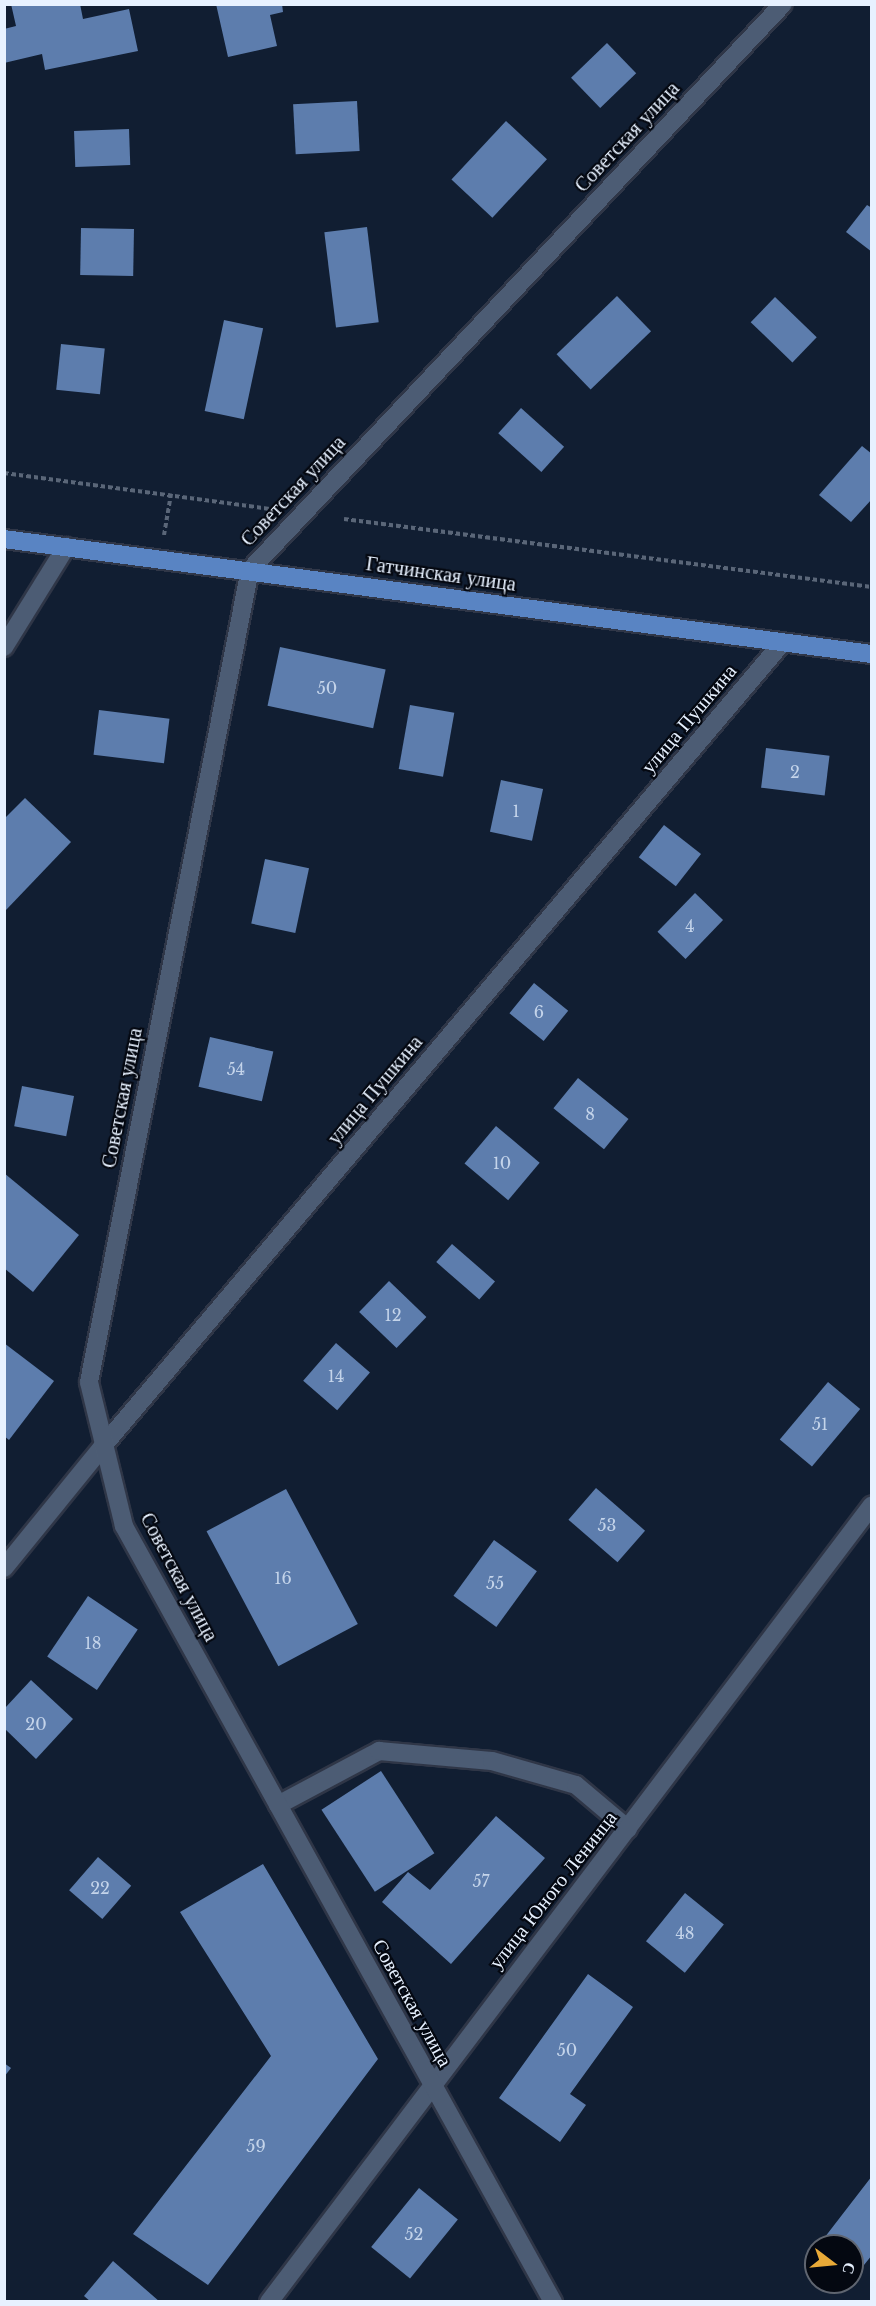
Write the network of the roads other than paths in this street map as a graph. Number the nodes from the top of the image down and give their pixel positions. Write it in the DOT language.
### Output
graph roads {
  1 [pos="783,4"];
  2 [pos="4,539"];
  3 [pos="66,547"];
  4 [pos="250,570"];
  5 [pos="783,642"];
  6 [pos="4,647"];
  7 [pos="872,654"];
  8 [pos="103,1446"];
  9 [pos="872,1505"];
  10 [pos="4,1568"];
  11 [pos="278,1805"];
  12 [pos="628,1829"];
  13 [pos="431,2084"];
  14 [pos="269,2301"];
  15 [pos="553,2301"];
  1 -- 4 [label="street, Советская улица"];
  2 -- 3 [label="main road, Гатчинская улица"];
  3 -- 4 [label="main road, Гатчинская улица"];
  3 -- 6 [label="street"];
  4 -- 5 [label="main road, Гатчинская улица"];
  4 -- 8 [label="street, Советская улица"];
  5 -- 7 [label="main road, Гатчинская улица"];
  5 -- 8 [label="street, улица Пушкина"];
  8 -- 10 [label="street, улица Пушкина"];
  8 -- 11 [label="street, Советская улица"];
  9 -- 12 [label="street, улица Юного Ленинца"];
  11 -- 12 [label="street"];
  11 -- 13 [label="street, Советская улица"];
  12 -- 13 [label="street, улица Юного Ленинца"];
  13 -- 14 [label="street, улица Юного Ленинца"];
  13 -- 15 [label="street, Советская улица"];
}
